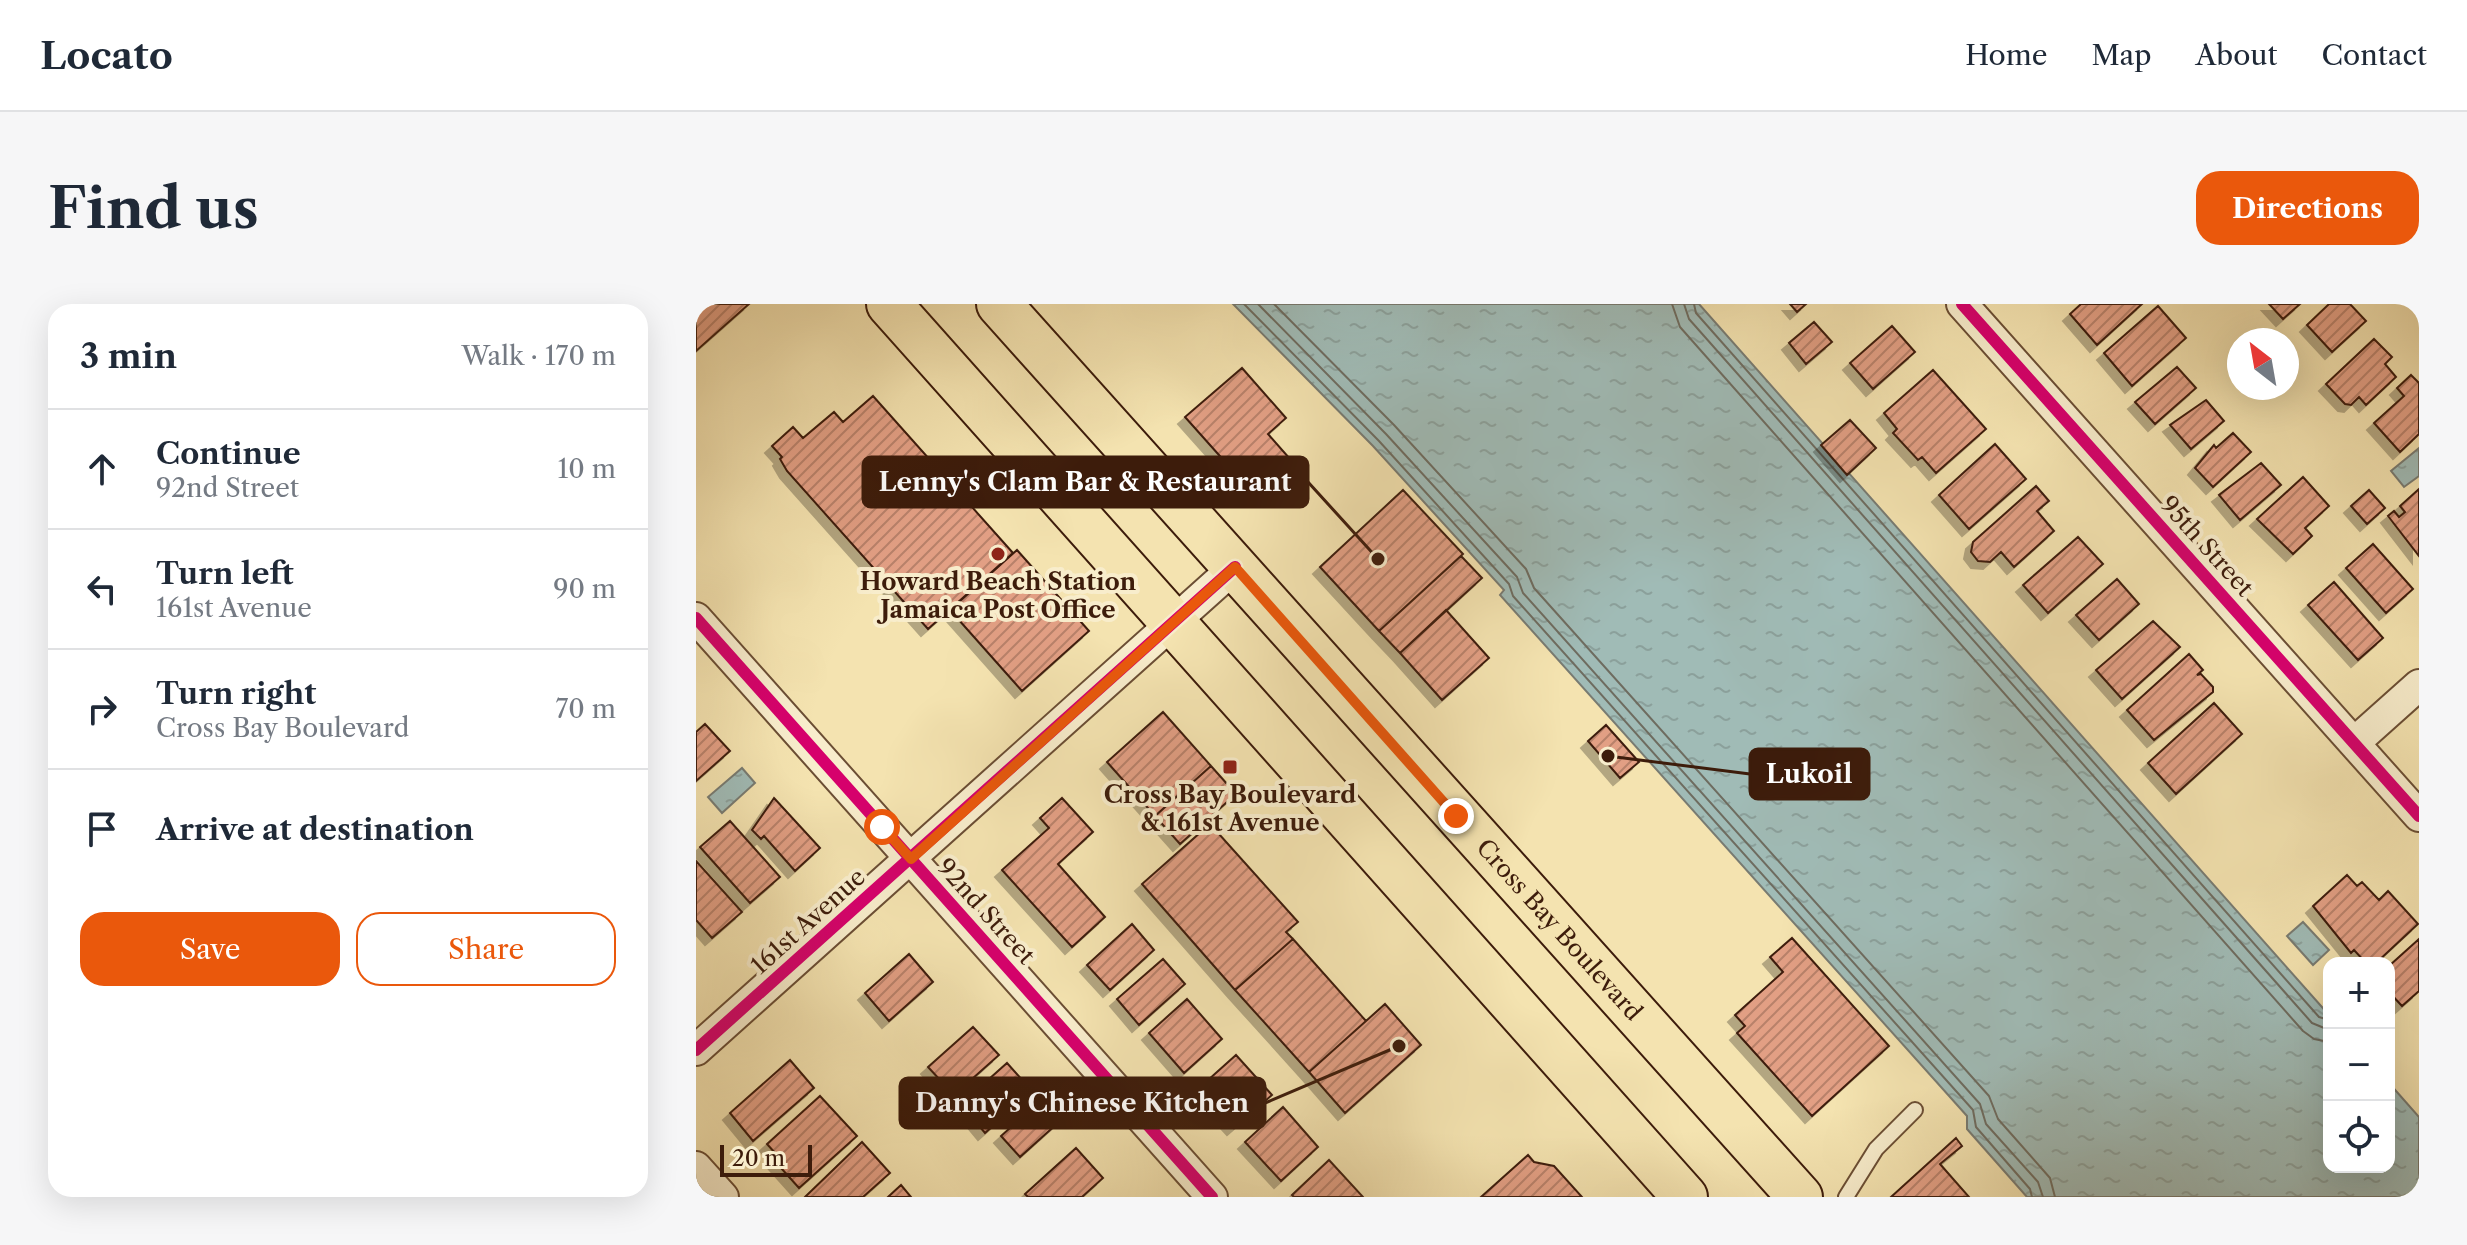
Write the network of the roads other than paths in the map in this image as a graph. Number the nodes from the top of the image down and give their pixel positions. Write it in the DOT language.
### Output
graph roads {
  1 [pos="889,304"];
  2 [pos="999,304"];
  3 [pos="1962,304"];
  4 [pos="1235,567"];
  5 [pos="696,618"];
  6 [pos="1171,623"];
  7 [pos="2419,685"];
  8 [pos="2354,743"];
  9 [pos="2419,816"];
  10 [pos="911,859"];
  11 [pos="696,1050"];
  12 [pos="1915,1110"];
  13 [pos="696,1167"];
  14 [pos="723,1197"];
  15 [pos="1212,1197"];
  16 [pos="1685,1197"];
  17 [pos="1800,1197"];
  18 [pos="1846,1197"];
  1 -- 6 [label="main road"];
  2 -- 4 [label="main road, Cross Bay Boulevard"];
  3 -- 8 [label="street, 95th Street"];
  4 -- 6 [label="street, 161st Avenue"];
  4 -- 17 [label="main road, Cross Bay Boulevard"];
  5 -- 10 [label="street, 92nd Street"];
  6 -- 10 [label="street, 161st Avenue"];
  6 -- 16 [label="main road"];
  7 -- 8 [label="street"];
  8 -- 9 [label="street, 95th Street"];
  10 -- 11 [label="street, 161st Avenue"];
  10 -- 15 [label="street, 92nd Street"];
  12 -- 18 [label="lane"];
  13 -- 14 [label="street"];
}
